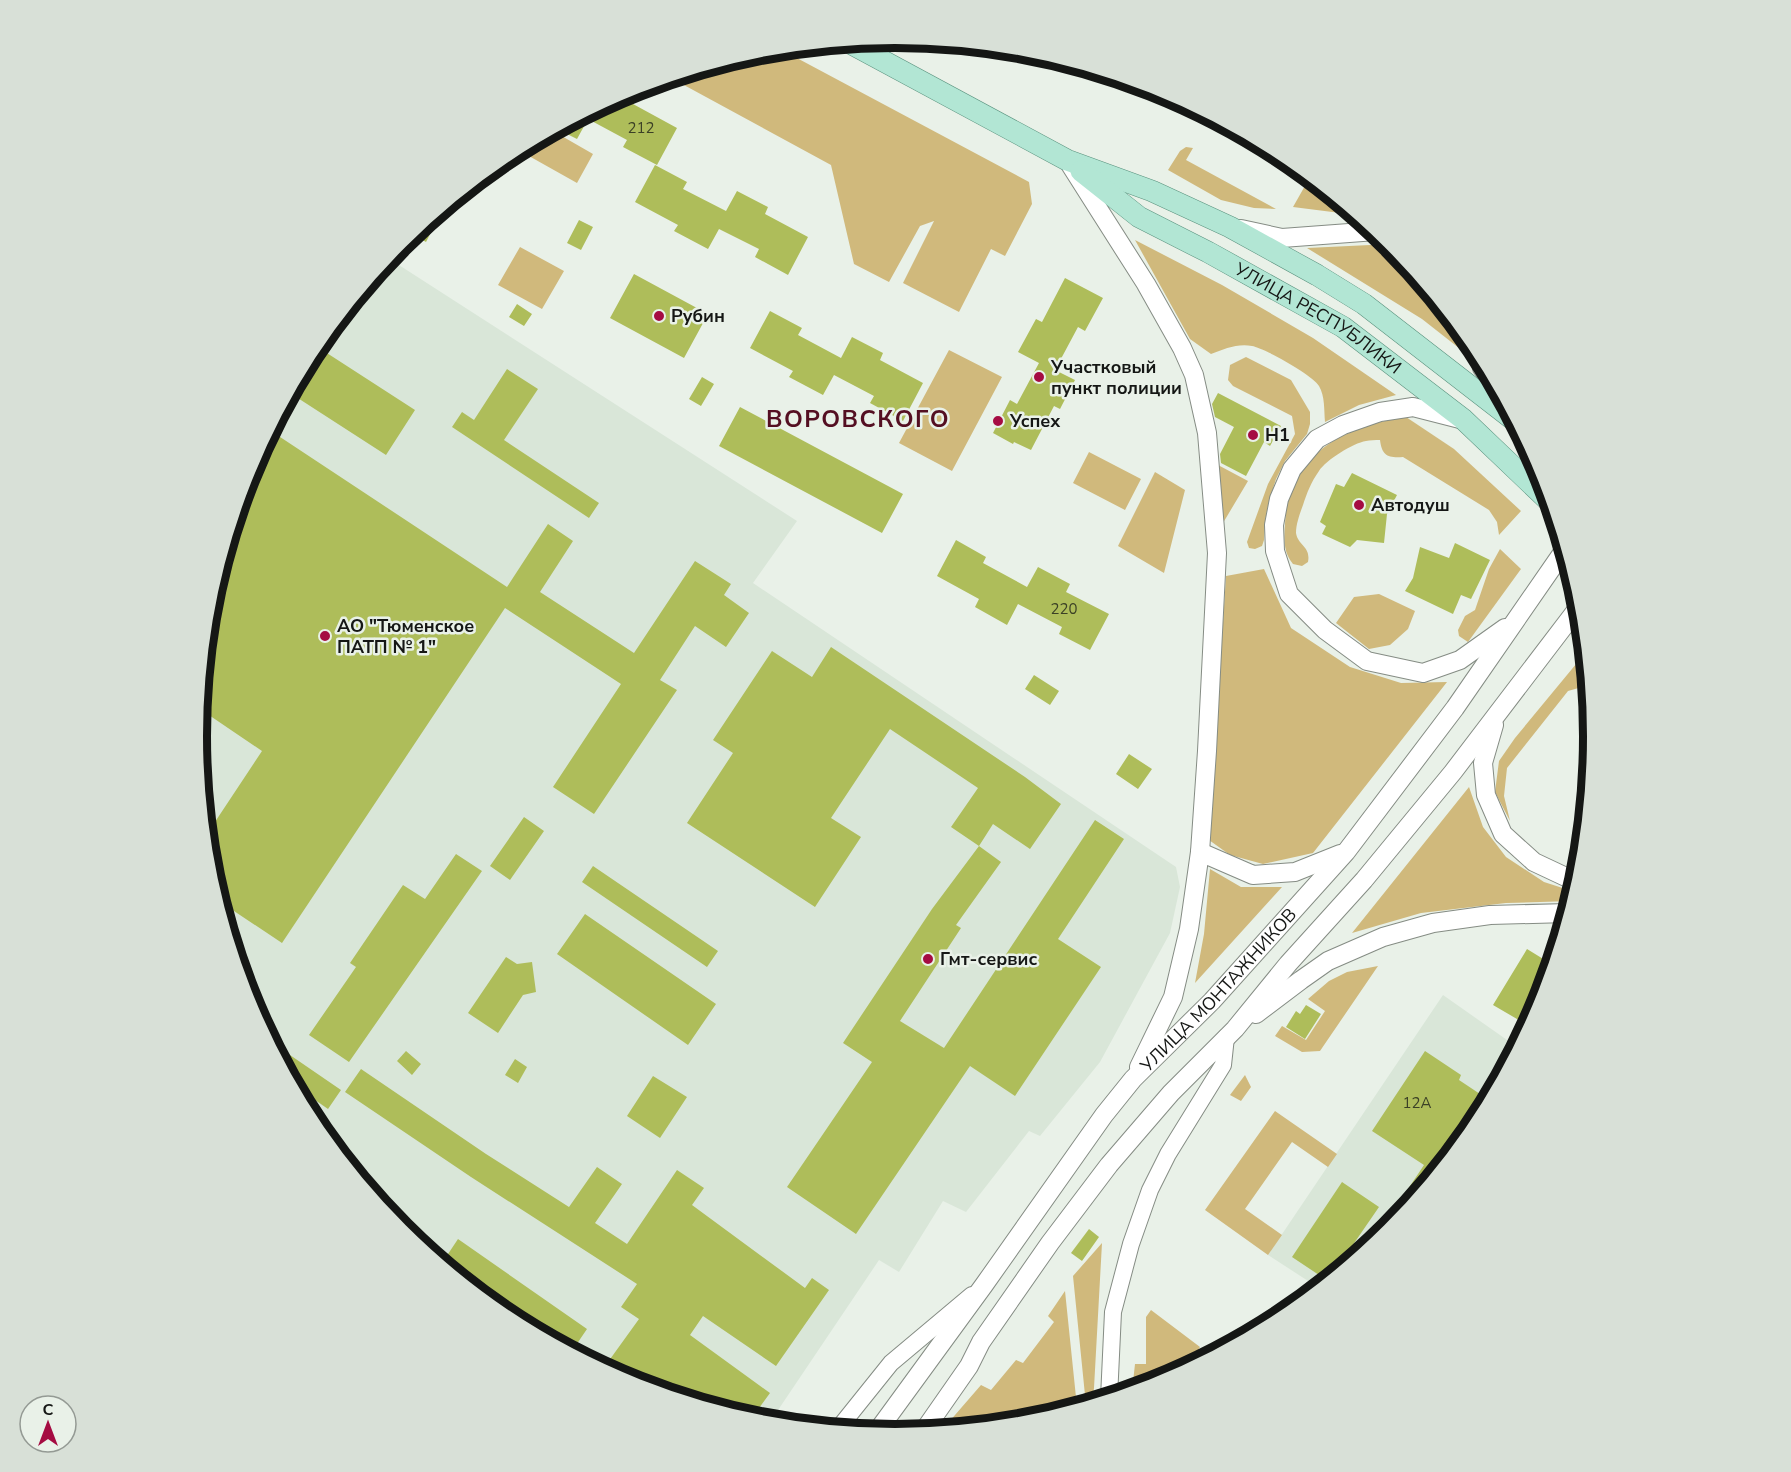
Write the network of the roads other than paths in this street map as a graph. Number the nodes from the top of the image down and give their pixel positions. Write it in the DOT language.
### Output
graph roads {
  1 [pos="861,49"];
  2 [pos="1067,160"];
  3 [pos="1230,227"];
  4 [pos="1363,232"];
  5 [pos="1501,410"];
  6 [pos="1463,419"];
  7 [pos="1537,489"];
  8 [pos="1560,557"];
  9 [pos="1572,615"];
  10 [pos="1516,620"];
  11 [pos="1496,718"];
  12 [pos="1200,852"];
  13 [pos="1346,852"];
  14 [pos="1568,878"];
  15 [pos="1560,913"];
  16 [pos="1231,1033"];
  17 [pos="1133,1079"];
  18 [pos="984,1285"];
  19 [pos="1109,1389"];
  20 [pos="843,1422"];
  21 [pos="929,1423"];
  22 [pos="882,1424"];
  1 -- 2 [label="main road, УЛИЦА РЕСПУБЛИКИ"];
  2 -- 3 [label="main road, УЛИЦА РЕСПУБЛИКИ"];
  2 -- 6 [label="main road, УЛИЦА РЕСПУБЛИКИ"];
  2 -- 12 [label="main road"];
  3 -- 4 [label="main road"];
  3 -- 5 [label="main road, УЛИЦА РЕСПУБЛИКИ"];
  6 -- 7 [label="main road, УЛИЦА РЕСПУБЛИКИ"];
  6 -- 10 [label="main road"];
  8 -- 10 [label="main road, УЛИЦА МОНТАЖНИКОВ"];
  9 -- 11 [label="main road, УЛИЦА МОНТАЖНИКОВ"];
  10 -- 13 [label="main road, УЛИЦА МОНТАЖНИКОВ"];
  11 -- 14 [label="main road"];
  11 -- 16 [label="main road, УЛИЦА МОНТАЖНИКОВ"];
  12 -- 13 [label="main road"];
  12 -- 17 [label="main road"];
  13 -- 17 [label="main road, УЛИЦА МОНТАЖНИКОВ"];
  15 -- 16 [label="main road"];
  16 -- 19 [label="street"];
  16 -- 21 [label="main road, УЛИЦА МОНТАЖНИКОВ"];
  17 -- 18 [label="main road, УЛИЦА МОНТАЖНИКОВ"];
  18 -- 20 [label="street"];
  18 -- 22 [label="main road, УЛИЦА МОНТАЖНИКОВ"];
}
